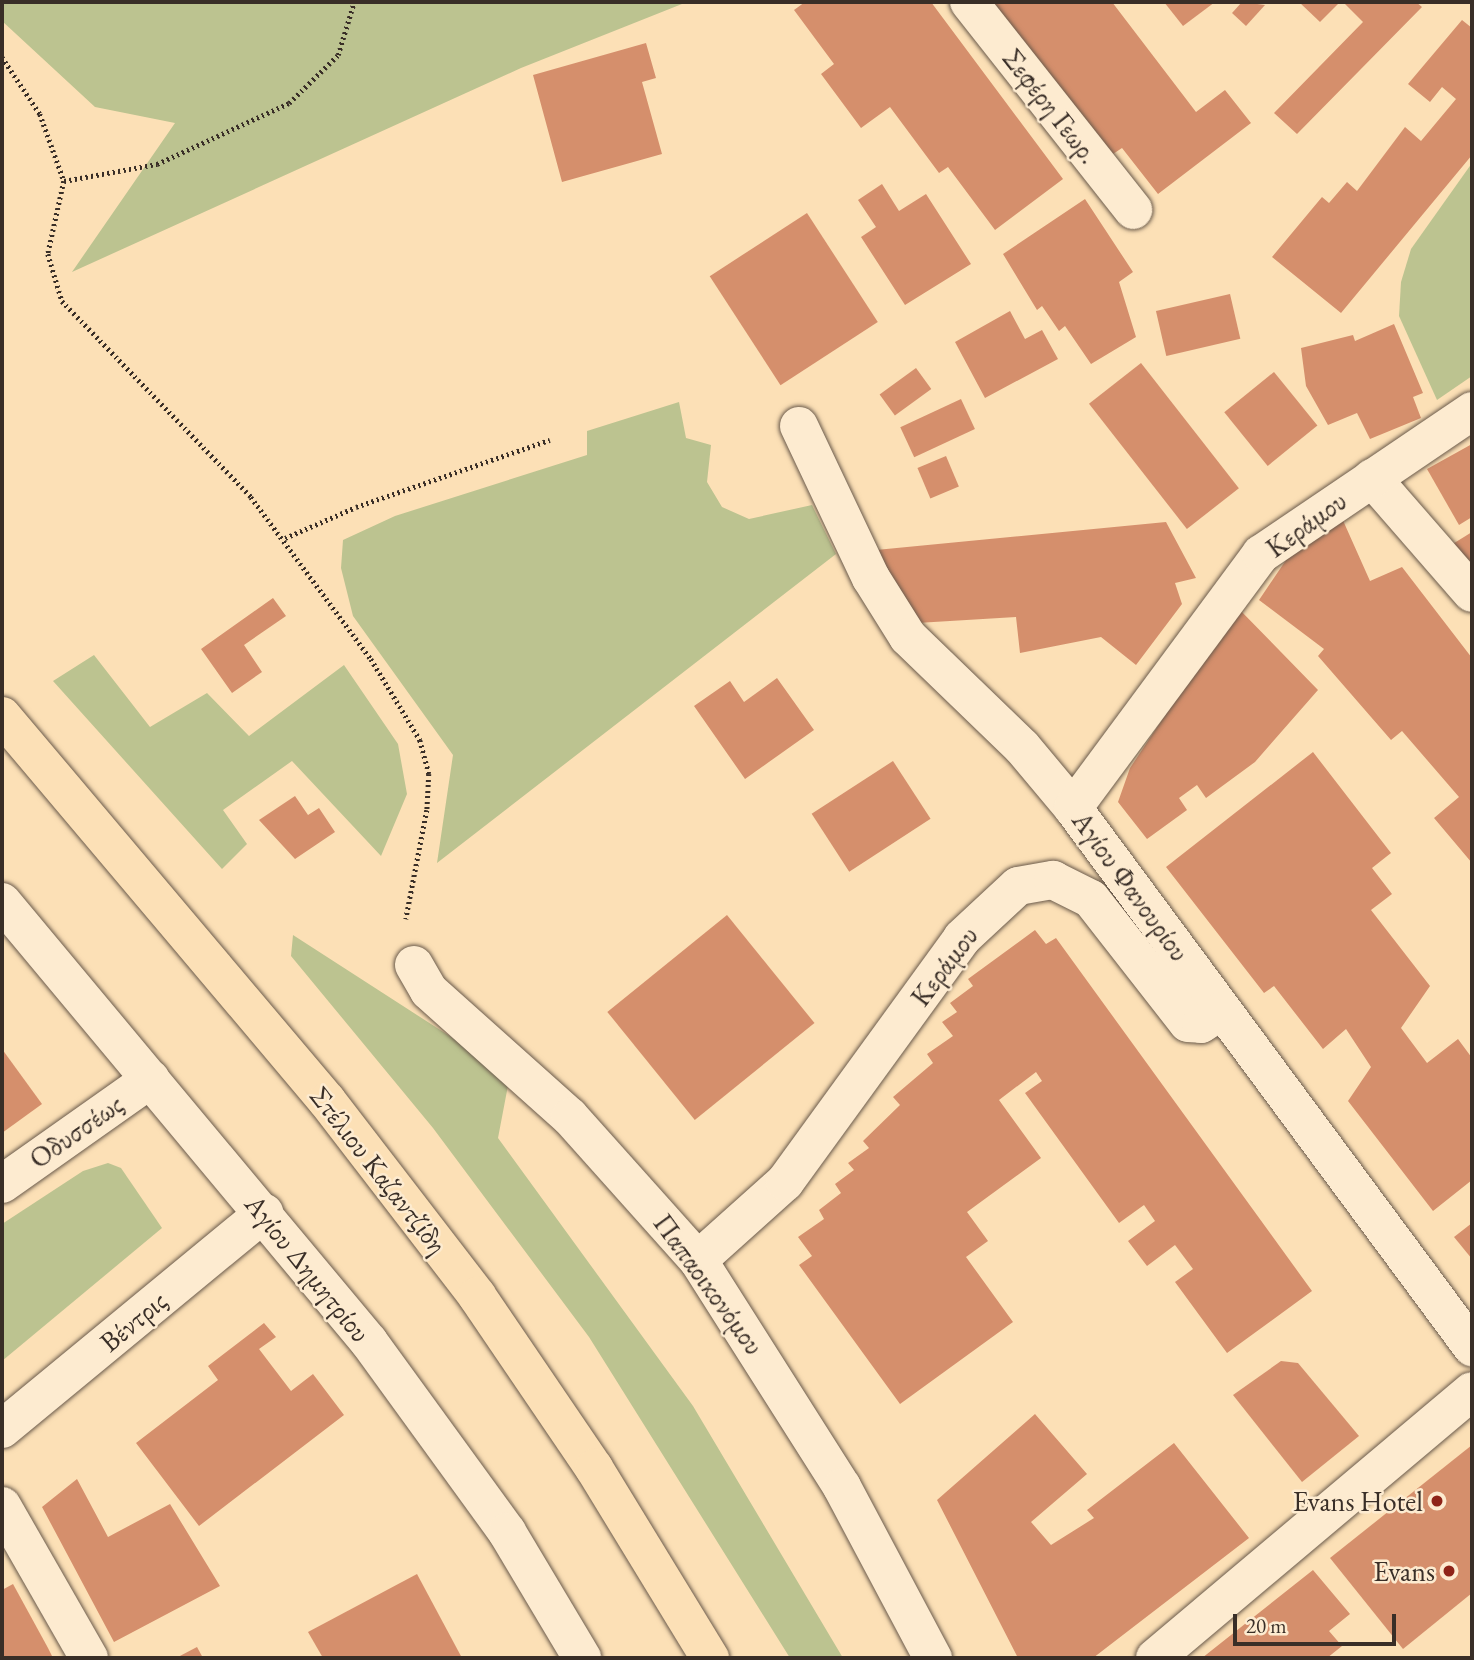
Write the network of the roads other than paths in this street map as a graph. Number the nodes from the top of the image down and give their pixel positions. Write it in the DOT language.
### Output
graph roads {
  1 [pos="969,2"];
  2 [pos="1132,210"];
  3 [pos="1472,411"];
  4 [pos="799,426"];
  5 [pos="1373,478"];
  6 [pos="1472,593"];
  7 [pos="2,716"];
  8 [pos="1073,808"];
  9 [pos="2,902"];
  10 [pos="414,965"];
  11 [pos="1222,1011"];
  12 [pos="151,1079"];
  13 [pos="2,1184"];
  14 [pos="264,1213"];
  15 [pos="698,1260"];
  16 [pos="1472,1346"];
  17 [pos="1472,1391"];
  18 [pos="2,1429"];
  19 [pos="2,1506"];
  20 [pos="89,1658"];
  21 [pos="582,1658"];
  22 [pos="710,1658"];
  23 [pos="933,1658"];
  24 [pos="1155,1658"];
  1 -- 2 [label="street, Σεφέρη Γεωρ."];
  3 -- 5 [label="street, Κεράμου"];
  4 -- 8 [label="street, Αγίου Φανουρίου"];
  5 -- 6 [label="street"];
  5 -- 8 [label="street, Κεράμου"];
  7 -- 22 [label="main road, Στέλιου Καζαντζίδη"];
  8 -- 11 [label="street, Αγίου Φανουρίου"];
  9 -- 12 [label="street, Αγίου Δημητρίου"];
  10 -- 15 [label="street, Παπαοικονόμου"];
  11 -- 15 [label="street, Κεράμου"];
  11 -- 16 [label="street, Αγίου Φανουρίου"];
  12 -- 13 [label="street, Οδυσσέως"];
  12 -- 14 [label="street, Αγίου Δημητρίου"];
  14 -- 18 [label="street, Βέντρις"];
  14 -- 21 [label="street, Αγίου Δημητρίου"];
  15 -- 23 [label="street, Παπαοικονόμου"];
  17 -- 24 [label="street"];
  19 -- 20 [label="street"];
}
